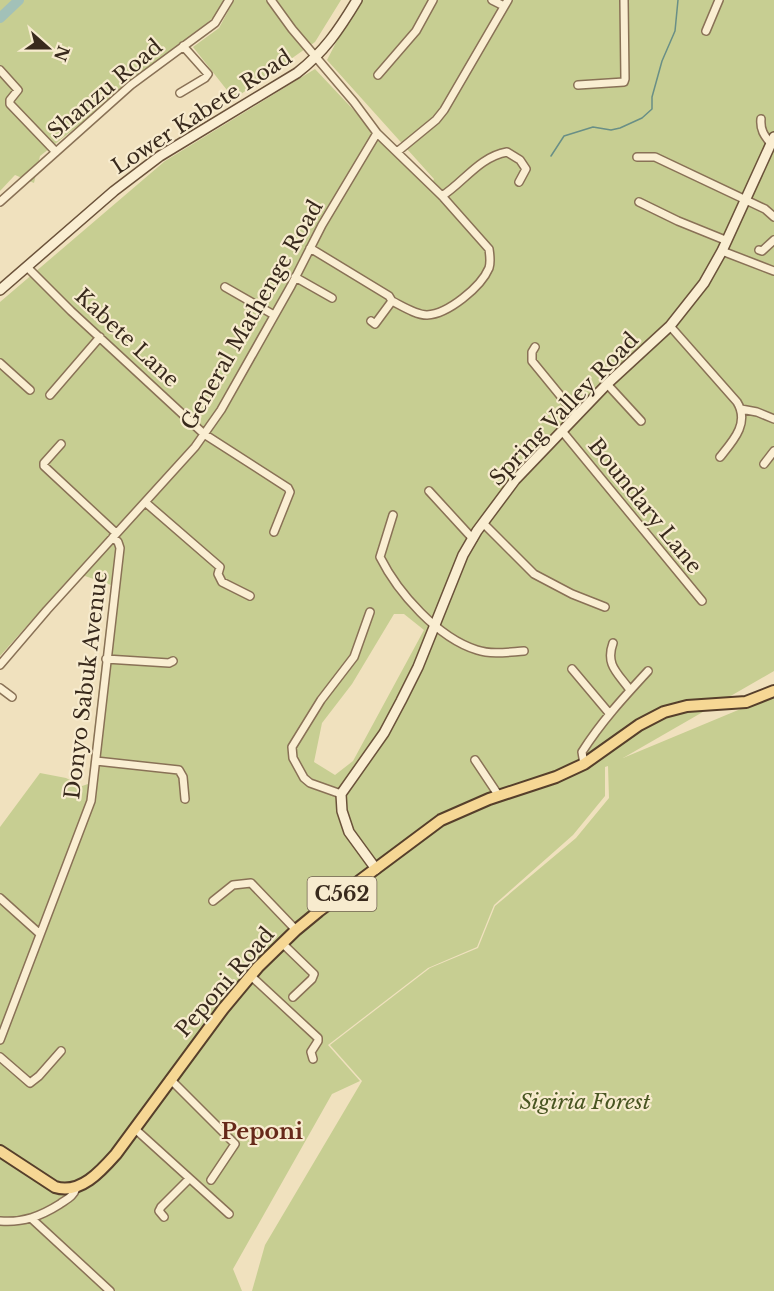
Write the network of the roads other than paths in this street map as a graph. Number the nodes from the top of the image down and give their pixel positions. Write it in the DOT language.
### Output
graph roads {
  1 [pos="229,0"];
  2 [pos="272,0"];
  3 [pos="357,0"];
  4 [pos="434,0"];
  5 [pos="492,0"];
  6 [pos="624,0"];
  7 [pos="719,0"];
  8 [pos="506,3"];
  9 [pos="706,31"];
  10 [pos="183,46"];
  11 [pos="316,58"];
  12 [pos="0,70"];
  13 [pos="378,75"];
  14 [pos="578,85"];
  15 [pos="180,93"];
  16 [pos="761,119"];
  17 [pos="377,133"];
  18 [pos="772,140"];
  19 [pos="56,152"];
  20 [pos="398,152"];
  21 [pos="637,157"];
  22 [pos="519,182"];
  23 [pos="441,196"];
  24 [pos="746,199"];
  25 [pos="0,202"];
  26 [pos="639,202"];
  27 [pos="774,217"];
  28 [pos="725,240"];
  29 [pos="774,240"];
  30 [pos="310,248"];
  31 [pos="722,250"];
  32 [pos="759,250"];
  33 [pos="27,267"];
  34 [pos="774,271"];
  35 [pos="295,277"];
  36 [pos="225,287"];
  37 [pos="0,290"];
  38 [pos="332,298"];
  39 [pos="392,301"];
  40 [pos="274,315"];
  41 [pos="370,321"];
  42 [pos="669,326"];
  43 [pos="100,337"];
  44 [pos="536,347"];
  45 [pos="0,363"];
  46 [pos="607,384"];
  47 [pos="30,390"];
  48 [pos="50,395"];
  49 [pos="741,409"];
  50 [pos="577,416"];
  51 [pos="774,419"];
  52 [pos="641,421"];
  53 [pos="562,431"];
  54 [pos="204,434"];
  55 [pos="61,444"];
  56 [pos="774,451"];
  57 [pos="720,457"];
  58 [pos="764,464"];
  59 [pos="429,491"];
  60 [pos="145,502"];
  61 [pos="393,515"];
  62 [pos="484,524"];
  63 [pos="274,532"];
  64 [pos="115,535"];
  65 [pos="473,539"];
  66 [pos="250,596"];
  67 [pos="702,601"];
  68 [pos="605,607"];
  69 [pos="370,612"];
  70 [pos="435,627"];
  71 [pos="613,643"];
  72 [pos="524,651"];
  73 [pos="106,659"];
  74 [pos="173,661"];
  75 [pos="0,665"];
  76 [pos="572,669"];
  77 [pos="648,671"];
  78 [pos="0,688"];
  79 [pos="630,690"];
  80 [pos="774,691"];
  81 [pos="12,698"];
  82 [pos="609,713"];
  83 [pos="475,760"];
  84 [pos="96,761"];
  85 [pos="584,764"];
  86 [pos="341,794"];
  87 [pos="499,796"];
  88 [pos="185,799"];
  89 [pos="376,869"];
  90 [pos="0,898"];
  91 [pos="213,901"];
  92 [pos="296,930"];
  93 [pos="40,934"];
  94 [pos="282,943"];
  95 [pos="250,975"];
  96 [pos="292,997"];
  97 [pos="0,1040"];
  98 [pos="61,1051"];
  99 [pos="0,1057"];
  100 [pos="313,1059"];
  101 [pos="170,1079"];
  102 [pos="134,1128"];
  103 [pos="0,1151"];
  104 [pos="189,1179"];
  105 [pos="211,1180"];
  106 [pos="76,1188"];
  107 [pos="229,1214"];
  108 [pos="164,1217"];
  109 [pos="32,1219"];
  110 [pos="0,1221"];
  111 [pos="110,1291"];
  1 -- 10 [label="street, Shanzu Road"];
  2 -- 11 [label="street"];
  3 -- 11 [label="street, Lower Kabete Road"];
  4 -- 13 [label="street"];
  5 -- 8 [label="street"];
  6 -- 14 [label="street"];
  7 -- 9 [label="street"];
  8 -- 20 [label="street"];
  10 -- 15 [label="street"];
  10 -- 19 [label="street, Shanzu Road"];
  11 -- 17 [label="street"];
  11 -- 33 [label="street, Lower Kabete Road"];
  12 -- 19 [label="street"];
  16 -- 18 [label="street"];
  17 -- 20 [label="street"];
  17 -- 30 [label="street, General Mathenge Road"];
  18 -- 24 [label="street, Spring Valley Road"];
  19 -- 25 [label="street, Shanzu Road"];
  20 -- 23 [label="street"];
  21 -- 24 [label="street"];
  22 -- 23 [label="street"];
  23 -- 39 [label="street"];
  24 -- 27 [label="street"];
  24 -- 28 [label="street, Spring Valley Road"];
  26 -- 28 [label="street"];
  28 -- 31 [label="street, Spring Valley Road"];
  29 -- 32 [label="street"];
  30 -- 35 [label="street, General Mathenge Road"];
  30 -- 39 [label="street"];
  31 -- 34 [label="street"];
  31 -- 42 [label="street, Spring Valley Road"];
  33 -- 37 [label="street, Lower Kabete Road"];
  33 -- 43 [label="street, Kabete Lane"];
  35 -- 38 [label="street"];
  35 -- 40 [label="street, General Mathenge Road"];
  36 -- 40 [label="street"];
  39 -- 41 [label="street"];
  40 -- 54 [label="street, General Mathenge Road"];
  42 -- 46 [label="street, Spring Valley Road"];
  42 -- 49 [label="street"];
  43 -- 48 [label="street"];
  43 -- 54 [label="street, Kabete Lane"];
  44 -- 50 [label="street"];
  45 -- 47 [label="street"];
  46 -- 50 [label="street, Spring Valley Road"];
  46 -- 52 [label="street"];
  49 -- 51 [label="street"];
  49 -- 57 [label="street"];
  50 -- 53 [label="street, Spring Valley Road"];
  53 -- 62 [label="street, Spring Valley Road"];
  53 -- 67 [label="street, Boundary Lane"];
  54 -- 60 [label="street, General Mathenge Road"];
  54 -- 63 [label="street, Kabete Lane"];
  55 -- 64 [label="street"];
  56 -- 58 [label="street"];
  59 -- 65 [label="street"];
  60 -- 64 [label="street, General Mathenge Road"];
  60 -- 66 [label="street"];
  61 -- 70 [label="street"];
  62 -- 65 [label="street, Spring Valley Road"];
  62 -- 68 [label="street"];
  64 -- 73 [label="street, Donyo Sabuk Avenue"];
  64 -- 75 [label="street, General Mathenge Road"];
  65 -- 70 [label="street, Spring Valley Road"];
  69 -- 86 [label="street"];
  70 -- 72 [label="street"];
  70 -- 86 [label="street, Spring Valley Road"];
  71 -- 79 [label="street"];
  73 -- 74 [label="street"];
  73 -- 84 [label="street, Donyo Sabuk Avenue"];
  76 -- 82 [label="street"];
  77 -- 79 [label="street"];
  78 -- 81 [label="street"];
  79 -- 82 [label="street"];
  80 -- 85 [label="main road, Peponi Road / C562"];
  82 -- 85 [label="street"];
  83 -- 87 [label="street"];
  84 -- 88 [label="street"];
  84 -- 93 [label="street, Donyo Sabuk Avenue"];
  85 -- 87 [label="main road, Peponi Road / C562"];
  86 -- 89 [label="street"];
  87 -- 89 [label="main road, Peponi Road / C562"];
  89 -- 92 [label="main road, Peponi Road / C562"];
  90 -- 93 [label="street"];
  91 -- 92 [label="street"];
  92 -- 94 [label="main road, Peponi Road / C562"];
  93 -- 97 [label="street, Donyo Sabuk Avenue"];
  94 -- 95 [label="main road, Peponi Road / C562"];
  94 -- 96 [label="street"];
  95 -- 100 [label="street"];
  95 -- 101 [label="main road, Peponi Road / C562"];
  98 -- 99 [label="street"];
  101 -- 102 [label="main road, Peponi Road / C562"];
  101 -- 105 [label="street"];
  102 -- 104 [label="street"];
  102 -- 106 [label="main road, Peponi Road / C562"];
  103 -- 106 [label="main road"];
  104 -- 107 [label="street"];
  104 -- 108 [label="street"];
  106 -- 109 [label="street"];
  109 -- 110 [label="street"];
  109 -- 111 [label="street"];
}
